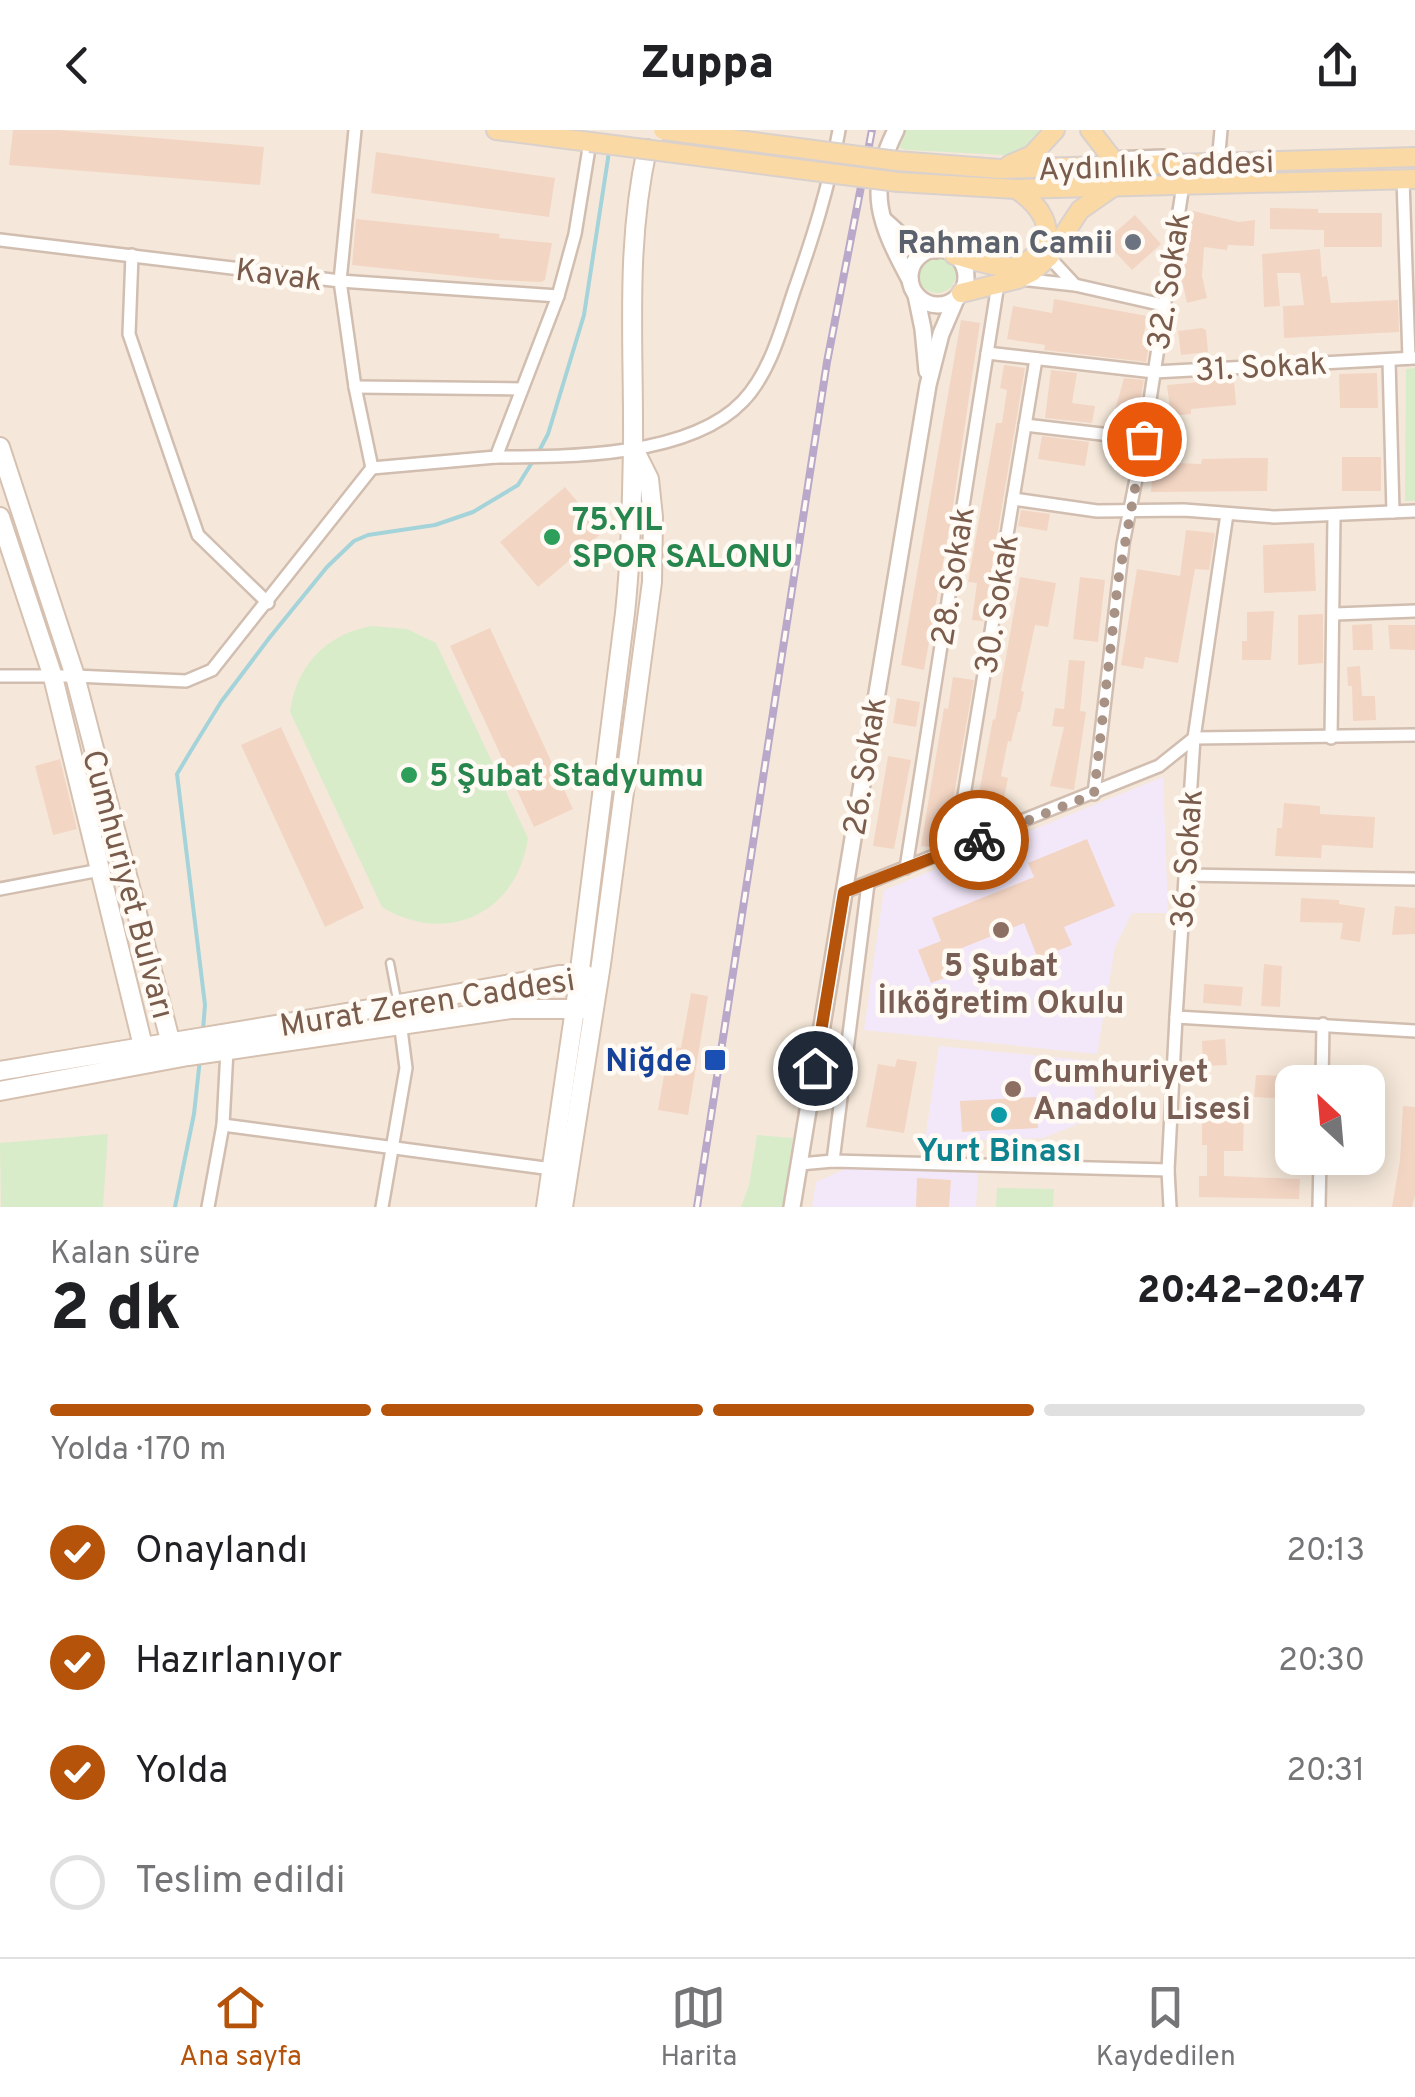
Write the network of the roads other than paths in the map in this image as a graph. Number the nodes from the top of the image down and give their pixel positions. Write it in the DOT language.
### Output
graph roads {
  1 [pos="355,130"];
  2 [pos="496,130"];
  3 [pos="663,130"];
  4 [pos="839,130"];
  5 [pos="896,130"];
  6 [pos="1056,130"];
  7 [pos="1090,130"];
  8 [pos="1221,130"];
  9 [pos="590,142"];
  10 [pos="647,149"];
  11 [pos="1164,155"];
  12 [pos="1415,157"];
  13 [pos="1114,162"];
  14 [pos="1009,163"];
  15 [pos="1218,163"];
  16 [pos="1409,179"];
  17 [pos="1183,185"];
  18 [pos="1113,186"];
  19 [pos="1016,188"];
  20 [pos="880,215"];
  21 [pos="0,240"];
  22 [pos="945,252"];
  23 [pos="132,255"];
  24 [pos="1049,257"];
  25 [pos="1018,279"];
  26 [pos="340,281"];
  27 [pos="998,284"];
  28 [pos="1075,285"];
  29 [pos="913,287"];
  30 [pos="558,296"];
  31 [pos="958,296"];
  32 [pos="1163,305"];
  33 [pos="987,353"];
  34 [pos="1036,358"];
  35 [pos="1412,358"];
  36 [pos="1389,360"];
  37 [pos="1154,372"];
  38 [pos="928,385"];
  39 [pos="355,386"];
  40 [pos="522,389"];
  41 [pos="1025,425"];
  42 [pos="1144,439"];
  43 [pos="0,447"];
  44 [pos="632,447"];
  45 [pos="496,457"];
  46 [pos="372,468"];
  47 [pos="1013,499"];
  48 [pos="1128,512"];
  49 [pos="1393,512"];
  50 [pos="1415,512"];
  51 [pos="1227,514"];
  52 [pos="0,517"];
  53 [pos="1334,517"];
  54 [pos="268,602"];
  55 [pos="1415,611"];
  56 [pos="1335,614"];
  57 [pos="0,676"];
  58 [pos="75,676"];
  59 [pos="53,677"];
  60 [pos="1415,735"];
  61 [pos="1194,738"];
  62 [pos="1331,738"];
  63 [pos="1094,794"];
  64 [pos="955,850"];
  65 [pos="906,868"];
  66 [pos="100,870"];
  67 [pos="1186,875"];
  68 [pos="1415,880"];
  69 [pos="868,884"];
  70 [pos="0,889"];
  71 [pos="844,892"];
  72 [pos="390,963"];
  73 [pos="580,973"];
  74 [pos="596,993"];
  75 [pos="576,1009"];
  76 [pos="400,1015"];
  77 [pos="1176,1017"];
  78 [pos="1323,1024"];
  79 [pos="1415,1031"];
  80 [pos="182,1044"];
  81 [pos="219,1045"];
  82 [pos="143,1046"];
  83 [pos="156,1062"];
  84 [pos="1322,1065"];
  85 [pos="0,1071"];
  86 [pos="0,1090"];
  87 [pos="223,1125"];
  88 [pos="391,1148"];
  89 [pos="833,1161"];
  90 [pos="800,1164"];
  91 [pos="552,1168"];
  92 [pos="1168,1170"];
  93 [pos="1320,1175"];
  94 [pos="208,1207"];
  95 [pos="382,1207"];
  96 [pos="546,1207"];
  97 [pos="563,1207"];
  98 [pos="792,1207"];
  99 [pos="1170,1207"];
  100 [pos="1319,1207"];
  1 -- 26 [label="street"];
  2 -- 9 [label="main road, Aydınlık Caddesi"];
  3 -- 14 [label="main road, Aydınlık Caddesi, bridge"];
  4 -- 44 [label="street"];
  5 -- 20 [label="street"];
  6 -- 14 [label="main road"];
  7 -- 13 [label="main road"];
  8 -- 15 [label="street"];
  9 -- 10 [label="main road, Aydınlık Caddesi, bridge"];
  9 -- 30 [label="street"];
  10 -- 19 [label="main road, Aydınlık Caddesi, bridge"];
  10 -- 44 [label="main road"];
  11 -- 13 [label="street"];
  12 -- 15 [label="main road, Aydınlık Caddesi"];
  13 -- 14 [label="main road, Aydınlık Caddesi"];
  13 -- 15 [label="main road, Aydınlık Caddesi"];
  16 -- 17 [label="main road, Aydınlık Caddesi"];
  16 -- 35 [label="street"];
  17 -- 18 [label="main road, Aydınlık Caddesi"];
  17 -- 32 [label="street, 32. Sokak"];
  18 -- 19 [label="main road, Aydınlık Caddesi"];
  18 -- 24 [label="main road"];
  19 -- 22 [label="main road"];
  20 -- 22 [label="street"];
  20 -- 29 [label="street, 26. Sokak"];
  21 -- 23 [label="street, Kavak"];
  22 -- 29 [label="street"];
  22 -- 31 [label="street"];
  23 -- 26 [label="street, Kavak"];
  23 -- 54 [label="street"];
  24 -- 25 [label="main road"];
  24 -- 28 [label="street"];
  25 -- 27 [label="main road"];
  25 -- 28 [label="street"];
  26 -- 30 [label="street, Kavak"];
  26 -- 39 [label="street"];
  27 -- 31 [label="main road"];
  27 -- 33 [label="street, 28. Sokak"];
  28 -- 32 [label="street"];
  29 -- 31 [label="street"];
  29 -- 38 [label="street, 26. Sokak"];
  30 -- 40 [label="street"];
  31 -- 38 [label="street, 26. Sokak"];
  32 -- 37 [label="street, 32. Sokak"];
  33 -- 34 [label="street, 31. Sokak"];
  33 -- 65 [label="street, 28. Sokak"];
  34 -- 37 [label="street, 31. Sokak"];
  34 -- 41 [label="street, 30. Sokak"];
  35 -- 36 [label="street, 31. Sokak"];
  36 -- 37 [label="street, 31. Sokak"];
  36 -- 49 [label="street"];
  37 -- 42 [label="street, 32. Sokak"];
  38 -- 71 [label="street, 26. Sokak"];
  39 -- 40 [label="street"];
  39 -- 46 [label="street"];
  40 -- 45 [label="street"];
  41 -- 42 [label="street"];
  41 -- 47 [label="street, 30. Sokak"];
  42 -- 48 [label="street, 32. Sokak"];
  43 -- 58 [label="main road, Cumhuriyet Bulvarı"];
  44 -- 45 [label="street"];
  44 -- 73 [label="main road"];
  44 -- 74 [label="main road"];
  45 -- 46 [label="street"];
  46 -- 54 [label="street"];
  47 -- 48 [label="street"];
  47 -- 64 [label="street, 30. Sokak"];
  48 -- 51 [label="street"];
  48 -- 63 [label="street, 32. Sokak"];
  49 -- 50 [label="street"];
  49 -- 53 [label="street"];
  51 -- 53 [label="street"];
  51 -- 61 [label="street, 36. Sokak"];
  52 -- 59 [label="main road, Cumhuriyet Bulvarı"];
  53 -- 56 [label="street"];
  54 -- 58 [label="street"];
  55 -- 56 [label="street"];
  56 -- 62 [label="street"];
  57 -- 59 [label="street"];
  58 -- 59 [label="street"];
  58 -- 80 [label="main road, Cumhuriyet Bulvarı"];
  59 -- 66 [label="main road, Cumhuriyet Bulvarı"];
  60 -- 62 [label="street"];
  61 -- 62 [label="street"];
  61 -- 63 [label="street"];
  61 -- 67 [label="street, 36. Sokak"];
  63 -- 64 [label="street"];
  64 -- 65 [label="street"];
  65 -- 69 [label="street"];
  66 -- 70 [label="street"];
  66 -- 82 [label="main road, Cumhuriyet Bulvarı"];
  67 -- 68 [label="street"];
  67 -- 77 [label="street, 36. Sokak"];
  69 -- 71 [label="street"];
  69 -- 89 [label="street"];
  71 -- 90 [label="street, 26. Sokak"];
  72 -- 76 [label="lane"];
  73 -- 74 [label="main road, Murat Zeren Caddesi"];
  73 -- 75 [label="main road"];
  73 -- 76 [label="main road, Murat Zeren Caddesi"];
  74 -- 75 [label="main road, Murat Zeren Caddesi"];
  74 -- 97 [label="main road"];
  75 -- 76 [label="main road, Murat Zeren Caddesi"];
  75 -- 91 [label="main road"];
  76 -- 81 [label="main road, Murat Zeren Caddesi"];
  76 -- 88 [label="street"];
  77 -- 78 [label="street"];
  77 -- 92 [label="street, 36. Sokak"];
  78 -- 79 [label="street"];
  78 -- 84 [label="street"];
  80 -- 81 [label="main road, Murat Zeren Caddesi"];
  80 -- 82 [label="main road, Murat Zeren Caddesi"];
  80 -- 83 [label="main road, Cumhuriyet Bulvarı"];
  81 -- 87 [label="street"];
  82 -- 83 [label="main road, Cumhuriyet Bulvarı"];
  82 -- 85 [label="main road, Murat Zeren Caddesi"];
  83 -- 86 [label="main road"];
  87 -- 88 [label="street"];
  87 -- 94 [label="street"];
  88 -- 91 [label="street"];
  88 -- 95 [label="street"];
  89 -- 90 [label="street"];
  89 -- 92 [label="street"];
  90 -- 98 [label="street, 26. Sokak"];
  91 -- 96 [label="main road"];
  92 -- 99 [label="street, 36. Sokak"];
  93 -- 100 [label="street"];
}
